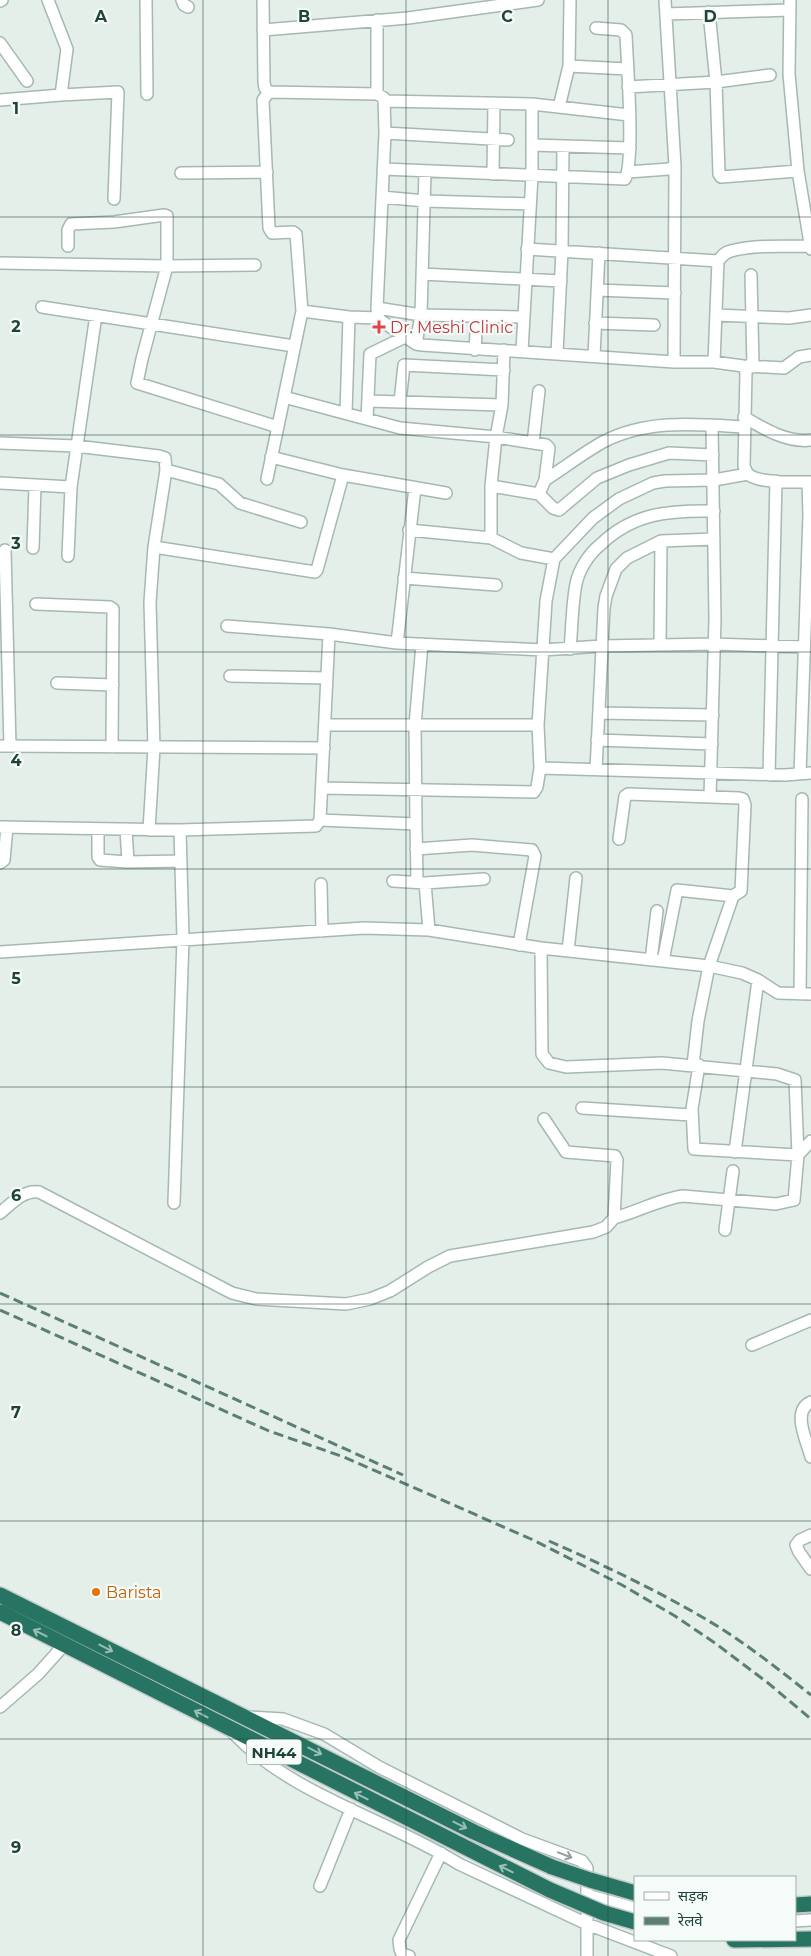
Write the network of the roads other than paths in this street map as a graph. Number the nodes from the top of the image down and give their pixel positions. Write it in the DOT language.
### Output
graph roads {
  1 [pos="48,0"];
  2 [pos="146,0"];
  3 [pos="263,0"];
  4 [pos="538,0"];
  5 [pos="570,0"];
  6 [pos="665,0"];
  7 [pos="789,5"];
  8 [pos="709,12"];
  9 [pos="666,14"];
  10 [pos="377,20"];
  11 [pos="596,28"];
  12 [pos="263,30"];
  13 [pos="0,44"];
  14 [pos="569,66"];
  15 [pos="627,69"];
  16 [pos="770,75"];
  17 [pos="27,81"];
  18 [pos="716,82"];
  19 [pos="670,84"];
  20 [pos="628,87"];
  21 [pos="269,92"];
  22 [pos="61,94"];
  23 [pos="147,94"];
  24 [pos="381,97"];
  25 [pos="0,100"];
  26 [pos="494,103"];
  27 [pos="532,104"];
  28 [pos="559,107"];
  29 [pos="629,115"];
  30 [pos="385,133"];
  31 [pos="494,140"];
  32 [pos="508,140"];
  33 [pos="532,145"];
  34 [pos="563,146"];
  35 [pos="630,148"];
  36 [pos="675,166"];
  37 [pos="383,168"];
  38 [pos="425,171"];
  39 [pos="798,171"];
  40 [pos="266,172"];
  41 [pos="628,172"];
  42 [pos="181,173"];
  43 [pos="493,174"];
  44 [pos="532,176"];
  45 [pos="563,176"];
  46 [pos="382,197"];
  47 [pos="114,199"];
  48 [pos="425,201"];
  49 [pos="530,204"];
  50 [pos="68,246"];
  51 [pos="811,247"];
  52 [pos="527,249"];
  53 [pos="562,251"];
  54 [pos="598,253"];
  55 [pos="676,258"];
  56 [pos="718,261"];
  57 [pos="0,263"];
  58 [pos="256,265"];
  59 [pos="166,266"];
  60 [pos="422,274"];
  61 [pos="751,275"];
  62 [pos="526,280"];
  63 [pos="561,281"];
  64 [pos="597,290"];
  65 [pos="675,293"];
  66 [pos="42,307"];
  67 [pos="302,311"];
  68 [pos="378,313"];
  69 [pos="96,315"];
  70 [pos="421,315"];
  71 [pos="811,315"];
  72 [pos="477,316"];
  73 [pos="716,316"];
  74 [pos="349,317"];
  75 [pos="523,317"];
  76 [pos="753,317"];
  77 [pos="595,323"];
  78 [pos="152,324"];
  79 [pos="654,326"];
  80 [pos="406,337"];
  81 [pos="416,344"];
  82 [pos="294,346"];
  83 [pos="475,350"];
  84 [pos="504,350"];
  85 [pos="522,350"];
  86 [pos="556,353"];
  87 [pos="811,355"];
  88 [pos="594,356"];
  89 [pos="674,362"];
  90 [pos="714,362"];
  91 [pos="748,367"];
  92 [pos="504,370"];
  93 [pos="539,391"];
  94 [pos="284,396"];
  95 [pos="368,401"];
  96 [pos="400,402"];
  97 [pos="502,404"];
  98 [pos="346,413"];
  99 [pos="367,419"];
  100 [pos="744,422"];
  101 [pos="712,425"];
  102 [pos="278,427"];
  103 [pos="496,437"];
  104 [pos="811,440"];
  105 [pos="0,443"];
  106 [pos="533,443"];
  107 [pos="76,446"];
  108 [pos="713,455"];
  109 [pos="271,457"];
  110 [pos="166,470"];
  111 [pos="748,474"];
  112 [pos="343,475"];
  113 [pos="266,479"];
  114 [pos="545,480"];
  115 [pos="714,480"];
  116 [pos="776,481"];
  117 [pos="809,482"];
  118 [pos="0,484"];
  119 [pos="35,486"];
  120 [pos="491,486"];
  121 [pos="71,487"];
  122 [pos="415,488"];
  123 [pos="446,493"];
  124 [pos="538,494"];
  125 [pos="714,511"];
  126 [pos="302,522"];
  127 [pos="409,530"];
  128 [pos="491,538"];
  129 [pos="714,539"];
  130 [pos="661,542"];
  131 [pos="809,542"];
  132 [pos="154,547"];
  133 [pos="33,548"];
  134 [pos="5,550"];
  135 [pos="68,556"];
  136 [pos="554,559"];
  137 [pos="404,578"];
  138 [pos="809,579"];
  139 [pos="496,585"];
  140 [pos="36,604"];
  141 [pos="227,626"];
  142 [pos="329,634"];
  143 [pos="397,643"];
  144 [pos="422,644"];
  145 [pos="714,644"];
  146 [pos="660,645"];
  147 [pos="772,645"];
  148 [pos="601,646"];
  149 [pos="804,647"];
  150 [pos="570,649"];
  151 [pos="543,650"];
  152 [pos="230,676"];
  153 [pos="327,678"];
  154 [pos="56,683"];
  155 [pos="112,685"];
  156 [pos="598,713"];
  157 [pos="713,715"];
  158 [pos="325,725"];
  159 [pos="415,725"];
  160 [pos="538,725"];
  161 [pos="598,740"];
  162 [pos="712,744"];
  163 [pos="5,746"];
  164 [pos="112,747"];
  165 [pos="154,748"];
  166 [pos="324,748"];
  167 [pos="540,768"];
  168 [pos="596,770"];
  169 [pos="712,773"];
  170 [pos="805,774"];
  171 [pos="769,775"];
  172 [pos="322,788"];
  173 [pos="416,791"];
  174 [pos="710,797"];
  175 [pos="802,798"];
  176 [pos="320,820"];
  177 [pos="416,824"];
  178 [pos="4,827"];
  179 [pos="98,829"];
  180 [pos="126,829"];
  181 [pos="149,830"];
  182 [pos="180,830"];
  183 [pos="619,839"];
  184 [pos="416,849"];
  185 [pos="181,860"];
  186 [pos="128,862"];
  187 [pos="0,864"];
  188 [pos="576,878"];
  189 [pos="393,880"];
  190 [pos="484,880"];
  191 [pos="421,883"];
  192 [pos="321,884"];
  193 [pos="732,896"];
  194 [pos="657,911"];
  195 [pos="429,930"];
  196 [pos="322,931"];
  197 [pos="183,939"];
  198 [pos="519,945"];
  199 [pos="541,948"];
  200 [pos="568,951"];
  201 [pos="0,952"];
  202 [pos="650,960"];
  203 [pos="663,961"];
  204 [pos="709,966"];
  205 [pos="758,980"];
  206 [pos="806,994"];
  207 [pos="696,1065"];
  208 [pos="747,1071"];
  209 [pos="582,1108"];
  210 [pos="692,1115"];
  211 [pos="544,1119"];
  212 [pos="811,1140"];
  213 [pos="735,1152"];
  214 [pos="798,1155"];
  215 [pos="733,1171"];
  216 [pos="730,1200"];
  217 [pos="174,1203"];
  218 [pos="0,1212"];
  219 [pos="614,1218"];
  220 [pos="725,1230"];
  221 [pos="811,1320"];
  222 [pos="752,1345"];
  223 [pos="811,1402"];
  224 [pos="811,1458"];
  225 [pos="811,1535"];
  226 [pos="811,1569"];
  227 [pos="0,1595"];
  228 [pos="0,1612"];
  229 [pos="64,1644"];
  230 [pos="0,1707"];
  231 [pos="243,1717"];
  232 [pos="227,1727"];
  233 [pos="351,1810"];
  234 [pos="440,1853"];
  235 [pos="320,1886"];
  236 [pos="634,1893"];
  237 [pos="587,1895"];
  238 [pos="811,1904"];
  239 [pos="796,1905"];
  240 [pos="634,1908"];
  241 [pos="811,1920"];
  242 [pos="796,1921"];
  243 [pos="634,1922"];
  244 [pos="587,1924"];
  245 [pos="796,1939"];
  246 [pos="811,1939"];
  247 [pos="409,1956"];
  248 [pos="587,1956"];
  249 [pos="672,1956"];
  1 -- 22 [label="street"];
  2 -- 23 [label="street"];
  3 -- 12 [label="street"];
  4 -- 10 [label="street"];
  5 -- 14 [label="street"];
  6 -- 9 [label="street"];
  7 -- 8 [label="street"];
  7 -- 39 [label="street"];
  8 -- 9 [label="street"];
  8 -- 18 [label="street"];
  9 -- 19 [label="street"];
  10 -- 12 [label="street"];
  10 -- 24 [label="street"];
  11 -- 15 [label="street"];
  12 -- 21 [label="street"];
  13 -- 17 [label="street"];
  14 -- 15 [label="street"];
  14 -- 28 [label="street"];
  15 -- 20 [label="street"];
  16 -- 18 [label="street"];
  18 -- 19 [label="street"];
  18 -- 39 [label="street"];
  19 -- 20 [label="street"];
  19 -- 36 [label="street"];
  20 -- 29 [label="street"];
  21 -- 24 [label="street"];
  21 -- 40 [label="street"];
  22 -- 25 [label="street"];
  22 -- 47 [label="street"];
  24 -- 26 [label="street"];
  24 -- 30 [label="street"];
  26 -- 27 [label="street"];
  26 -- 31 [label="street"];
  27 -- 28 [label="street"];
  27 -- 33 [label="street"];
  28 -- 29 [label="street"];
  29 -- 35 [label="street"];
  30 -- 31 [label="street"];
  30 -- 37 [label="street"];
  31 -- 32 [label="street"];
  31 -- 43 [label="street"];
  33 -- 34 [label="street"];
  33 -- 44 [label="street"];
  34 -- 35 [label="street"];
  34 -- 45 [label="street"];
  35 -- 41 [label="street"];
  36 -- 41 [label="street"];
  36 -- 55 [label="street"];
  37 -- 38 [label="street"];
  37 -- 46 [label="street"];
  38 -- 43 [label="street"];
  38 -- 48 [label="street"];
  39 -- 51 [label="street"];
  40 -- 42 [label="street"];
  40 -- 67 [label="street"];
  41 -- 45 [label="street"];
  43 -- 44 [label="street"];
  44 -- 45 [label="street"];
  44 -- 49 [label="street"];
  45 -- 53 [label="street"];
  46 -- 48 [label="street"];
  46 -- 68 [label="street"];
  48 -- 49 [label="street"];
  48 -- 60 [label="street"];
  49 -- 52 [label="street"];
  50 -- 59 [label="street"];
  51 -- 56 [label="street"];
  52 -- 53 [label="street"];
  52 -- 62 [label="street"];
  53 -- 54 [label="street"];
  53 -- 63 [label="street"];
  54 -- 55 [label="street"];
  54 -- 64 [label="street"];
  55 -- 56 [label="street"];
  55 -- 65 [label="street"];
  56 -- 73 [label="street"];
  57 -- 59 [label="street"];
  58 -- 59 [label="street"];
  59 -- 78 [label="street"];
  60 -- 62 [label="street"];
  60 -- 70 [label="street"];
  61 -- 76 [label="street"];
  62 -- 63 [label="street"];
  62 -- 75 [label="street"];
  63 -- 86 [label="street"];
  64 -- 65 [label="street"];
  64 -- 77 [label="street"];
  65 -- 89 [label="street"];
  66 -- 69 [label="street"];
  67 -- 74 [label="street"];
  67 -- 82 [label="street"];
  68 -- 70 [label="street"];
  68 -- 74 [label="street"];
  68 -- 80 [label="street"];
  69 -- 78 [label="street"];
  69 -- 107 [label="street"];
  70 -- 72 [label="street"];
  70 -- 81 [label="street"];
  71 -- 76 [label="street"];
  72 -- 75 [label="street"];
  72 -- 83 [label="street"];
  73 -- 76 [label="street"];
  73 -- 90 [label="street"];
  74 -- 98 [label="street"];
  75 -- 85 [label="street"];
  76 -- 91 [label="street"];
  77 -- 79 [label="street"];
  77 -- 88 [label="street"];
  78 -- 82 [label="street"];
  78 -- 102 [label="street"];
  80 -- 81 [label="street"];
  80 -- 95 [label="street"];
  81 -- 83 [label="street"];
  82 -- 94 [label="street"];
  83 -- 84 [label="street"];
  84 -- 85 [label="street"];
  84 -- 92 [label="street"];
  85 -- 86 [label="street"];
  86 -- 88 [label="street"];
  87 -- 91 [label="street"];
  88 -- 89 [label="street"];
  89 -- 90 [label="street"];
  90 -- 91 [label="street"];
  91 -- 100 [label="street"];
  92 -- 96 [label="street"];
  92 -- 97 [label="street"];
  93 -- 106 [label="street"];
  94 -- 98 [label="street"];
  94 -- 102 [label="street"];
  95 -- 96 [label="street"];
  95 -- 99 [label="street"];
  96 -- 97 [label="street"];
  97 -- 103 [label="street"];
  98 -- 99 [label="street"];
  99 -- 103 [label="street"];
  100 -- 101 [label="street"];
  100 -- 104 [label="street"];
  100 -- 111 [label="street"];
  101 -- 108 [label="street"];
  101 -- 114 [label="street"];
  102 -- 109 [label="street"];
  103 -- 106 [label="street"];
  103 -- 120 [label="street"];
  105 -- 107 [label="street"];
  106 -- 114 [label="street"];
  107 -- 110 [label="street"];
  107 -- 121 [label="street"];
  108 -- 115 [label="street"];
  108 -- 124 [label="street"];
  109 -- 112 [label="street"];
  109 -- 113 [label="street"];
  110 -- 126 [label="street"];
  110 -- 132 [label="street"];
  111 -- 115 [label="street"];
  111 -- 116 [label="street"];
  112 -- 122 [label="street"];
  112 -- 132 [label="street"];
  114 -- 124 [label="street"];
  115 -- 125 [label="street"];
  115 -- 136 [label="street"];
  116 -- 117 [label="street"];
  116 -- 147 [label="street"];
  117 -- 131 [label="street"];
  118 -- 119 [label="street"];
  119 -- 121 [label="street"];
  119 -- 133 [label="street"];
  120 -- 124 [label="street"];
  120 -- 128 [label="street"];
  121 -- 135 [label="street"];
  122 -- 123 [label="street"];
  122 -- 127 [label="street"];
  125 -- 129 [label="street"];
  125 -- 150 [label="street"];
  127 -- 128 [label="street"];
  127 -- 137 [label="street"];
  128 -- 136 [label="street"];
  129 -- 130 [label="street"];
  129 -- 145 [label="street"];
  130 -- 146 [label="street"];
  130 -- 148 [label="street"];
  131 -- 138 [label="street"];
  132 -- 165 [label="street"];
  134 -- 163 [label="street"];
  136 -- 151 [label="street"];
  137 -- 139 [label="street"];
  137 -- 143 [label="street"];
  138 -- 149 [label="street"];
  140 -- 155 [label="street"];
  141 -- 142 [label="street"];
  142 -- 143 [label="street"];
  142 -- 153 [label="street"];
  143 -- 144 [label="street"];
  144 -- 151 [label="street"];
  144 -- 159 [label="street"];
  145 -- 146 [label="street"];
  145 -- 147 [label="street"];
  145 -- 157 [label="street"];
  146 -- 148 [label="street"];
  147 -- 149 [label="street"];
  147 -- 171 [label="street"];
  148 -- 150 [label="street"];
  148 -- 156 [label="street"];
  149 -- 170 [label="street"];
  150 -- 151 [label="street"];
  151 -- 160 [label="street"];
  152 -- 153 [label="street"];
  153 -- 158 [label="street"];
  154 -- 155 [label="street"];
  155 -- 164 [label="street"];
  156 -- 157 [label="street"];
  156 -- 161 [label="street"];
  157 -- 162 [label="street"];
  158 -- 159 [label="street"];
  158 -- 166 [label="street"];
  159 -- 160 [label="street"];
  159 -- 173 [label="street"];
  160 -- 167 [label="street"];
  161 -- 162 [label="street"];
  161 -- 168 [label="street"];
  162 -- 169 [label="street"];
  163 -- 164 [label="street"];
  164 -- 165 [label="street"];
  165 -- 166 [label="street"];
  165 -- 181 [label="street"];
  166 -- 172 [label="street"];
  167 -- 168 [label="street"];
  167 -- 173 [label="street"];
  168 -- 169 [label="street"];
  169 -- 171 [label="street"];
  169 -- 174 [label="street"];
  170 -- 171 [label="street"];
  172 -- 173 [label="street"];
  172 -- 176 [label="street"];
  173 -- 177 [label="street"];
  174 -- 183 [label="street"];
  174 -- 193 [label="street"];
  175 -- 206 [label="street"];
  176 -- 177 [label="street"];
  176 -- 182 [label="street"];
  177 -- 184 [label="street"];
  178 -- 179 [label="street"];
  178 -- 187 [label="street"];
  179 -- 180 [label="street"];
  179 -- 186 [label="street"];
  180 -- 181 [label="street"];
  180 -- 186 [label="street"];
  181 -- 182 [label="street"];
  182 -- 185 [label="street"];
  184 -- 191 [label="street"];
  184 -- 198 [label="street"];
  185 -- 186 [label="street"];
  185 -- 197 [label="street"];
  188 -- 200 [label="street"];
  189 -- 191 [label="street"];
  190 -- 191 [label="street"];
  191 -- 195 [label="street"];
  192 -- 196 [label="street"];
  193 -- 203 [label="street"];
  193 -- 204 [label="street"];
  194 -- 202 [label="street"];
  195 -- 196 [label="street"];
  195 -- 198 [label="street"];
  196 -- 197 [label="street"];
  197 -- 201 [label="street"];
  197 -- 217 [label="street"];
  198 -- 199 [label="street"];
  199 -- 200 [label="street"];
  199 -- 207 [label="street"];
  200 -- 202 [label="street"];
  202 -- 203 [label="street"];
  203 -- 204 [label="street"];
  204 -- 205 [label="street"];
  204 -- 207 [label="street"];
  205 -- 206 [label="street"];
  205 -- 208 [label="street"];
  207 -- 208 [label="street"];
  207 -- 210 [label="street"];
  208 -- 213 [label="street"];
  208 -- 214 [label="street"];
  209 -- 210 [label="street"];
  210 -- 213 [label="street"];
  211 -- 219 [label="street"];
  212 -- 214 [label="street"];
  213 -- 214 [label="street"];
  214 -- 216 [label="street"];
  215 -- 216 [label="street"];
  216 -- 219 [label="street"];
  216 -- 220 [label="street"];
  218 -- 219 [label="street"];
  221 -- 222 [label="street"];
  223 -- 224 [label="street"];
  225 -- 226 [label="street"];
  227 -- 231 [label="highway, NH44, one-way"];
  229 -- 228 [label="highway, NH44, one-way"];
  229 -- 230 [label="street"];
  232 -- 229 [label="highway, NH44, one-way"];
  231 -- 236 [label="highway, NH44, one-way, bridge"];
  231 -- 237 [label="street, one-way"];
  232 -- 233 [label="street"];
  243 -- 232 [label="highway, NH44, one-way, bridge"];
  233 -- 234 [label="street"];
  233 -- 235 [label="street"];
  234 -- 244 [label="street"];
  234 -- 247 [label="street"];
  237 -- 240 [label="street"];
  237 -- 244 [label="street"];
  238 -- 239 [label="highway"];
  241 -- 242 [label="street"];
  244 -- 248 [label="street"];
  244 -- 249 [label="street"];
  245 -- 246 [label="highway"];
}
